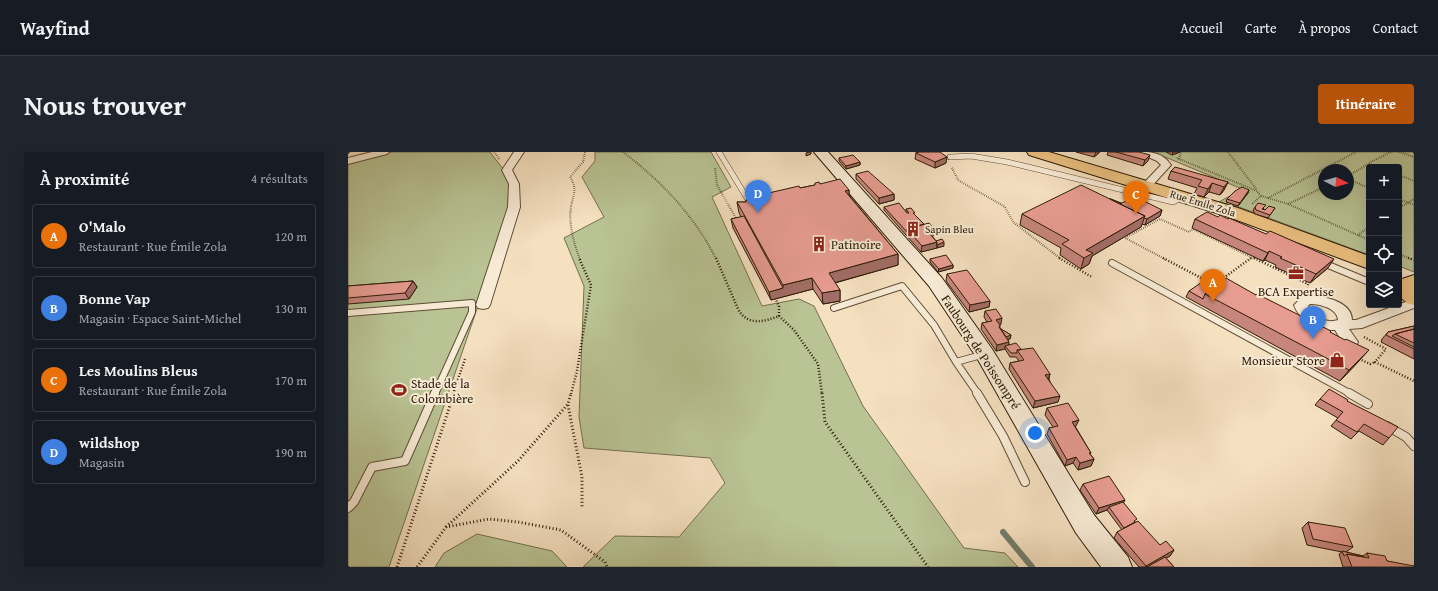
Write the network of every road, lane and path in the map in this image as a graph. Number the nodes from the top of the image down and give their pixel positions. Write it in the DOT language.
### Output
graph roads {
  1 [pos="384,152"];
  2 [pos="519,152"];
  3 [pos="585,152"];
  4 [pos="623,152"];
  5 [pos="719,152"];
  6 [pos="822,152"];
  7 [pos="1034,152"];
  8 [pos="1144,152"];
  9 [pos="1181,152"];
  10 [pos="1228,152"];
  11 [pos="1356,152"];
  12 [pos="1391,152"];
  13 [pos="1399,152"];
  14 [pos="1171,156"];
  15 [pos="1414,157"];
  16 [pos="722,158"];
  17 [pos="1178,159"];
  18 [pos="949,160"];
  19 [pos="348,161"];
  20 [pos="1368,164"];
  21 [pos="1366,165"];
  22 [pos="1354,172"];
  23 [pos="1402,176"];
  24 [pos="1414,181"];
  25 [pos="1354,182"];
  26 [pos="1146,186"];
  27 [pos="1366,187"];
  28 [pos="1318,190"];
  29 [pos="1258,191"];
  30 [pos="1261,196"];
  31 [pos="1183,197"];
  32 [pos="1268,198"];
  33 [pos="1414,199"];
  34 [pos="1401,200"];
  35 [pos="750,203"];
  36 [pos="1408,203"];
  37 [pos="1288,204"];
  38 [pos="1251,205"];
  39 [pos="1414,205"];
  40 [pos="1402,206"];
  41 [pos="739,225"];
  42 [pos="1366,229"];
  43 [pos="1357,235"];
  44 [pos="1366,239"];
  45 [pos="1402,255"];
  46 [pos="1252,257"];
  47 [pos="1313,258"];
  48 [pos="1414,260"];
  49 [pos="1366,262"];
  50 [pos="1112,263"];
  51 [pos="1092,277"];
  52 [pos="1366,281"];
  53 [pos="1213,284"];
  54 [pos="1307,287"];
  55 [pos="1220,288"];
  56 [pos="772,292"];
  57 [pos="1414,303"];
  58 [pos="483,305"];
  59 [pos="834,308"];
  60 [pos="1338,308"];
  61 [pos="348,313"];
  62 [pos="1384,314"];
  63 [pos="779,316"];
  64 [pos="1340,325"];
  65 [pos="1356,339"];
  66 [pos="985,354"];
  67 [pos="466,357"];
  68 [pos="1357,358"];
  69 [pos="956,362"];
  70 [pos="1375,362"];
  71 [pos="1414,381"];
  72 [pos="568,404"];
  73 [pos="1368,404"];
  74 [pos="1378,421"];
  75 [pos="1414,446"];
  76 [pos="1024,482"];
  77 [pos="582,507"];
  78 [pos="348,508"];
  79 [pos="446,527"];
  80 [pos="397,567"];
  81 [pos="417,567"];
  82 [pos="607,567"];
  83 [pos="928,567"];
  84 [pos="1118,567"];
  1 -- 19 [label="street"];
  2 -- 58 [label="street"];
  3 -- 72 [label="path"];
  4 -- 63 [label="path"];
  5 -- 16 [label="lane"];
  6 -- 66 [label="main road, Faubourg de Poissompré"];
  7 -- 26 [label="main road, Rue Émile Zola"];
  8 -- 26 [label="street"];
  9 -- 17 [label="path"];
  10 -- 29 [label="path"];
  11 -- 32 [label="path"];
  12 -- 20 [label="path"];
  13 -- 15 [label="path"];
  14 -- 17 [label="path"];
  16 -- 35 [label="lane"];
  16 -- 41 [label="path"];
  17 -- 29 [label="path"];
  18 -- 31 [label="lane"];
  18 -- 51 [label="path"];
  21 -- 22 [label="path"];
  23 -- 24 [label="path"];
  25 -- 27 [label="path"];
  26 -- 31 [label="main road, Rue Émile Zola"];
  28 -- 37 [label="path"];
  29 -- 30 [label="path"];
  30 -- 32 [label="path"];
  30 -- 38 [label="path"];
  31 -- 49 [label="main road, Rue Émile Zola"];
  32 -- 37 [label="path"];
  33 -- 36 [label="path"];
  34 -- 36 [label="path"];
  36 -- 39 [label="path"];
  36 -- 40 [label="path"];
  37 -- 43 [label="path"];
  42 -- 43 [label="path"];
  43 -- 44 [label="path"];
  45 -- 48 [label="path"];
  46 -- 53 [label="path"];
  46 -- 53 [label="path"];
  46 -- 54 [label="path"];
  47 -- 52 [label="lane"];
  50 -- 73 [label="lane"];
  53 -- 55 [label="path"];
  56 -- 63 [label="path"];
  57 -- 62 [label="street"];
  59 -- 69 [label="lane"];
  60 -- 62 [label="street"];
  60 -- 64 [label="street"];
  60 -- 64 [label="street"];
  61 -- 78 [label="lane"];
  62 -- 64 [label="street"];
  63 -- 83 [label="path"];
  64 -- 65 [label="street"];
  65 -- 70 [label="path"];
  66 -- 69 [label="lane"];
  66 -- 84 [label="main road, Faubourg de Poissompré"];
  67 -- 80 [label="path"];
  68 -- 70 [label="path"];
  69 -- 76 [label="lane"];
  70 -- 71 [label="path"];
  72 -- 77 [label="path"];
  72 -- 79 [label="path"];
  74 -- 75 [label="lane"];
  79 -- 81 [label="path"];
  79 -- 82 [label="path"];
}
